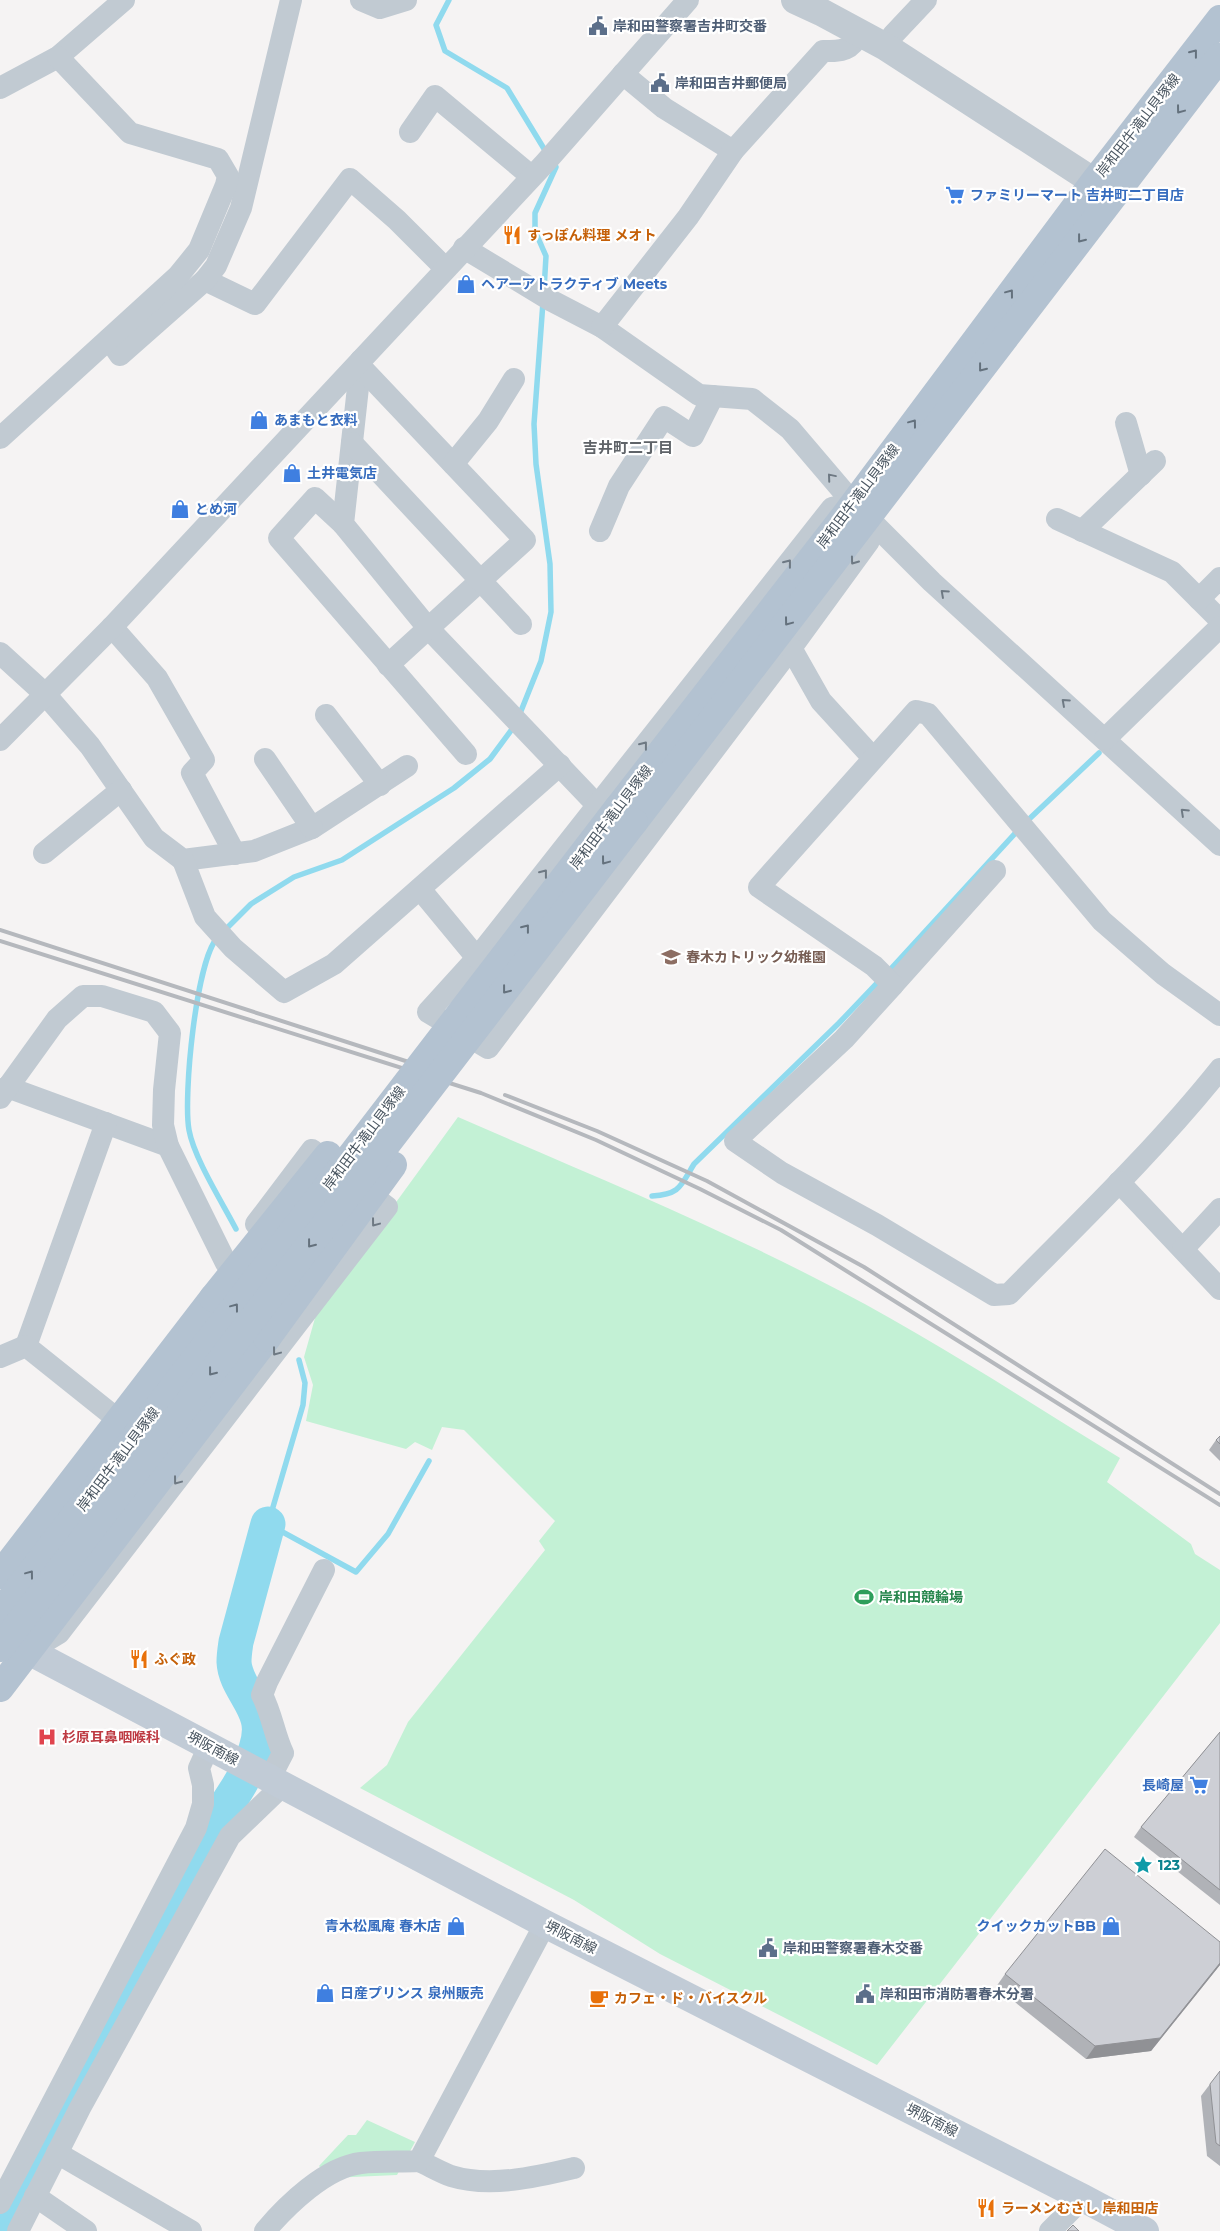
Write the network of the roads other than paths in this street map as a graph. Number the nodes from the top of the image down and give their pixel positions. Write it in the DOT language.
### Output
graph roads {
  1 [pos="124,0"];
  2 [pos="291,0"];
  3 [pos="361,0"];
  4 [pos="406,0"];
  5 [pos="688,0"];
  6 [pos="795,0"];
  7 [pos="926,0"];
  8 [pos="1220,19"];
  9 [pos="860,32"];
  10 [pos="886,47"];
  11 [pos="58,57"];
  12 [pos="1220,57"];
  13 [pos="623,74"];
  14 [pos="0,88"];
  15 [pos="410,132"];
  16 [pos="733,151"];
  17 [pos="531,176"];
  18 [pos="1104,188"];
  19 [pos="464,248"];
  20 [pos="445,268"];
  21 [pos="205,280"];
  22 [pos="602,327"];
  23 [pos="109,339"];
  24 [pos="361,363"];
  25 [pos="514,379"];
  26 [pos="713,396"];
  27 [pos="1126,423"];
  28 [pos="0,438"];
  29 [pos="352,443"];
  30 [pos="453,464"];
  31 [pos="861,510"];
  32 [pos="1057,519"];
  33 [pos="344,524"];
  34 [pos="1082,530"];
  35 [pos="600,531"];
  36 [pos="1220,578"];
  37 [pos="481,580"];
  38 [pos="1199,599"];
  39 [pos="1220,620"];
  40 [pos="521,624"];
  41 [pos="1220,626"];
  42 [pos="112,627"];
  43 [pos="428,628"];
  44 [pos="791,648"];
  45 [pos="0,653"];
  46 [pos="388,664"];
  47 [pos="45,694"];
  48 [pos="326,715"];
  49 [pos="1105,739"];
  50 [pos="0,740"];
  51 [pos="466,754"];
  52 [pos="873,758"];
  53 [pos="264,759"];
  54 [pos="560,765"];
  55 [pos="407,766"];
  56 [pos="380,786"];
  57 [pos="121,790"];
  58 [pos="616,812"];
  59 [pos="312,828"];
  60 [pos="1220,845"];
  61 [pos="44,853"];
  62 [pos="234,854"];
  63 [pos="184,860"];
  64 [pos="996,871"];
  65 [pos="420,889"];
  66 [pos="492,939"];
  67 [pos="477,958"];
  68 [pos="543,976"];
  69 [pos="894,985"];
  70 [pos="1220,1015"];
  71 [pos="437,1060"];
  72 [pos="1220,1068"];
  73 [pos="4,1093"];
  74 [pos="106,1123"];
  75 [pos="168,1146"];
  76 [pos="1119,1182"];
  77 [pos="1220,1209"];
  78 [pos="1183,1249"];
  79 [pos="226,1263"];
  80 [pos="1220,1289"];
  81 [pos="26,1346"];
  82 [pos="0,1356"];
  83 [pos="111,1414"];
  84 [pos="0,1555"];
  85 [pos="0,1575"];
  86 [pos="312,1577"];
  87 [pos="0,1613"];
  88 [pos="0,1636"];
  89 [pos="0,1648"];
  90 [pos="29,1651"];
  91 [pos="0,1688"];
  92 [pos="214,1748"];
  93 [pos="272,1779"];
  94 [pos="545,1924"];
  95 [pos="57,2096"];
  96 [pos="80,2108"];
  97 [pos="57,2153"];
  98 [pos="419,2161"];
  99 [pos="574,2168"];
  100 [pos="35,2196"];
  101 [pos="1083,2198"];
  102 [pos="0,2203"];
  103 [pos="18,2231"];
  104 [pos="86,2231"];
  105 [pos="191,2231"];
  106 [pos="265,2231"];
  107 [pos="1050,2231"];
  108 [pos="1145,2231"];
  1 -- 11 [label="street"];
  2 -- 21 [label="street"];
  3 -- 4 [label="street"];
  5 -- 13 [label="street"];
  6 -- 9 [label="street"];
  7 -- 10 [label="street"];
  18 -- 8 [label="main road, 岸和田牛滝山貝塚線, one-way"];
  9 -- 10 [label="street"];
  9 -- 16 [label="street"];
  10 -- 18 [label="street"];
  11 -- 14 [label="street"];
  11 -- 23 [label="street"];
  12 -- 18 [label="main road, 岸和田牛滝山貝塚線, one-way"];
  13 -- 16 [label="street"];
  13 -- 17 [label="street"];
  15 -- 17 [label="street"];
  16 -- 22 [label="street"];
  17 -- 19 [label="street"];
  18 -- 31 [label="main road, 岸和田牛滝山貝塚線"];
  19 -- 20 [label="street"];
  19 -- 22 [label="street"];
  20 -- 21 [label="street"];
  20 -- 24 [label="street"];
  21 -- 23 [label="street"];
  22 -- 26 [label="street"];
  23 -- 28 [label="street"];
  24 -- 29 [label="street"];
  24 -- 30 [label="street"];
  24 -- 42 [label="street"];
  25 -- 30 [label="street"];
  31 -- 26 [label="street, one-way"];
  26 -- 35 [label="street"];
  27 -- 34 [label="street"];
  29 -- 33 [label="street"];
  29 -- 37 [label="street"];
  30 -- 37 [label="street"];
  31 -- 44 [label="street, one-way"];
  49 -- 31 [label="street, one-way"];
  31 -- 58 [label="main road, 岸和田牛滝山貝塚線"];
  32 -- 34 [label="street"];
  33 -- 43 [label="street"];
  33 -- 46 [label="street"];
  34 -- 38 [label="street"];
  36 -- 38 [label="street"];
  37 -- 40 [label="street"];
  37 -- 43 [label="street"];
  38 -- 39 [label="street"];
  41 -- 49 [label="street"];
  42 -- 47 [label="street"];
  42 -- 62 [label="street"];
  43 -- 46 [label="street"];
  43 -- 54 [label="street"];
  44 -- 52 [label="street"];
  44 -- 68 [label="street"];
  45 -- 47 [label="street"];
  46 -- 51 [label="street"];
  47 -- 50 [label="street"];
  47 -- 57 [label="street"];
  48 -- 56 [label="street"];
  60 -- 49 [label="street, one-way"];
  52 -- 69 [label="street"];
  52 -- 70 [label="street"];
  53 -- 59 [label="street"];
  54 -- 58 [label="street"];
  54 -- 65 [label="street"];
  55 -- 56 [label="street"];
  56 -- 59 [label="street"];
  57 -- 61 [label="street"];
  57 -- 63 [label="street"];
  66 -- 58 [label="street, one-way"];
  58 -- 71 [label="main road, 岸和田牛滝山貝塚線, bridge"];
  59 -- 62 [label="street"];
  62 -- 63 [label="street"];
  63 -- 65 [label="street"];
  64 -- 69 [label="street"];
  65 -- 67 [label="street"];
  66 -- 67 [label="street"];
  66 -- 68 [label="street"];
  67 -- 68 [label="street"];
  69 -- 76 [label="street"];
  71 -- 85 [label="main road, bridge"];
  87 -- 71 [label="main road, 岸和田牛滝山貝塚線, one-way, bridge"];
  71 -- 89 [label="main road, 岸和田牛滝山貝塚線, one-way, bridge"];
  71 -- 90 [label="main road, bridge"];
  72 -- 76 [label="street"];
  73 -- 74 [label="street"];
  73 -- 75 [label="street"];
  74 -- 75 [label="street"];
  74 -- 81 [label="street"];
  75 -- 79 [label="street"];
  76 -- 78 [label="street"];
  77 -- 78 [label="street"];
  78 -- 80 [label="street"];
  79 -- 83 [label="street"];
  79 -- 90 [label="street, one-way"];
  81 -- 82 [label="street"];
  81 -- 83 [label="street"];
  83 -- 84 [label="street"];
  86 -- 93 [label="street"];
  88 -- 90 [label="main road, 堺阪南線"];
  90 -- 91 [label="main road"];
  90 -- 92 [label="main road, 堺阪南線"];
  92 -- 93 [label="main road, 堺阪南線"];
  92 -- 95 [label="street"];
  93 -- 94 [label="main road, 堺阪南線"];
  93 -- 96 [label="street"];
  94 -- 98 [label="street"];
  94 -- 101 [label="main road, 堺阪南線"];
  95 -- 96 [label="street"];
  95 -- 102 [label="street"];
  96 -- 97 [label="street"];
  97 -- 100 [label="street"];
  97 -- 105 [label="street"];
  98 -- 99 [label="street"];
  98 -- 106 [label="street"];
  100 -- 103 [label="street"];
  100 -- 104 [label="street"];
  101 -- 107 [label="street"];
  101 -- 108 [label="main road, 堺阪南線"];
}
